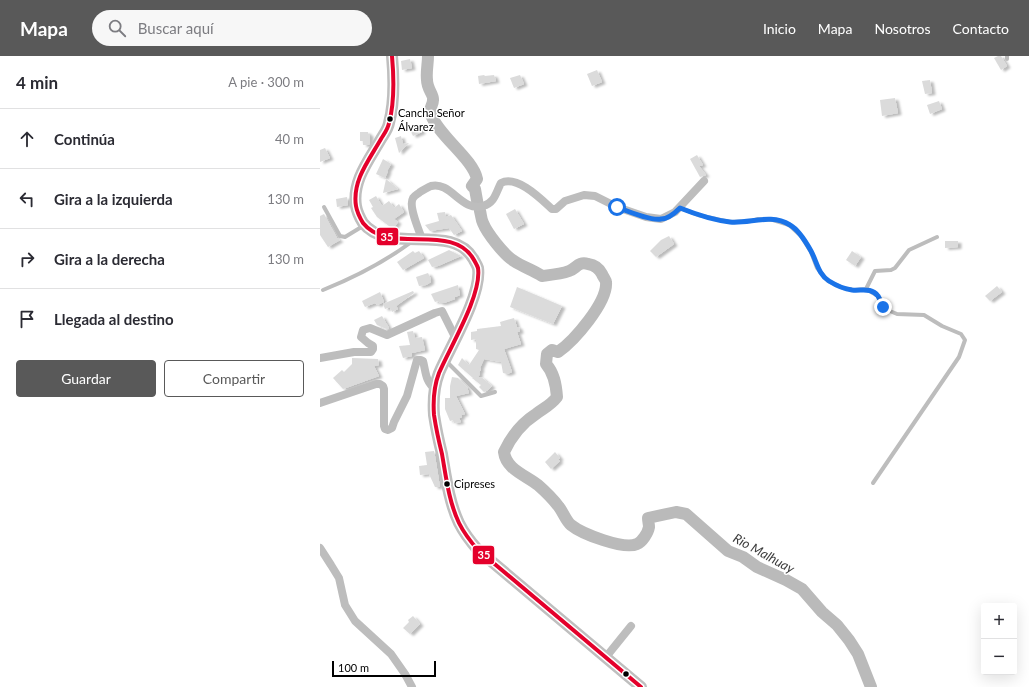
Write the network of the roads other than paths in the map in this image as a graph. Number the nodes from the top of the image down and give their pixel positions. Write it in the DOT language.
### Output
graph roads {
  1 [pos="392,56"];
  2 [pos="704,181"];
  3 [pos="324,207"];
  4 [pos="680,208"];
  5 [pos="365,224"];
  6 [pos="938,238"];
  7 [pos="418,239"];
  8 [pos="866,289"];
  9 [pos="323,290"];
  10 [pos="456,339"];
  11 [pos="320,358"];
  12 [pos="445,361"];
  13 [pos="435,389"];
  14 [pos="494,392"];
  15 [pos="320,403"];
  16 [pos="873,483"];
  17 [pos="320,548"];
  18 [pos="631,626"];
  19 [pos="606,657"];
  20 [pos="412,687"];
  21 [pos="640,687"];
  1 -- 5 [label="main road"];
  2 -- 4 [label="street"];
  3 -- 5 [label="lane"];
  4 -- 7 [label="street"];
  4 -- 8 [label="lane"];
  5 -- 7 [label="main road"];
  6 -- 8 [label="lane"];
  7 -- 9 [label="lane"];
  7 -- 10 [label="main road"];
  8 -- 16 [label="lane"];
  10 -- 11 [label="street"];
  10 -- 12 [label="main road"];
  12 -- 13 [label="main road"];
  12 -- 14 [label="lane"];
  13 -- 15 [label="street"];
  13 -- 19 [label="main road"];
  17 -- 20 [label="street"];
  18 -- 19 [label="street"];
  19 -- 21 [label="main road"];
}
